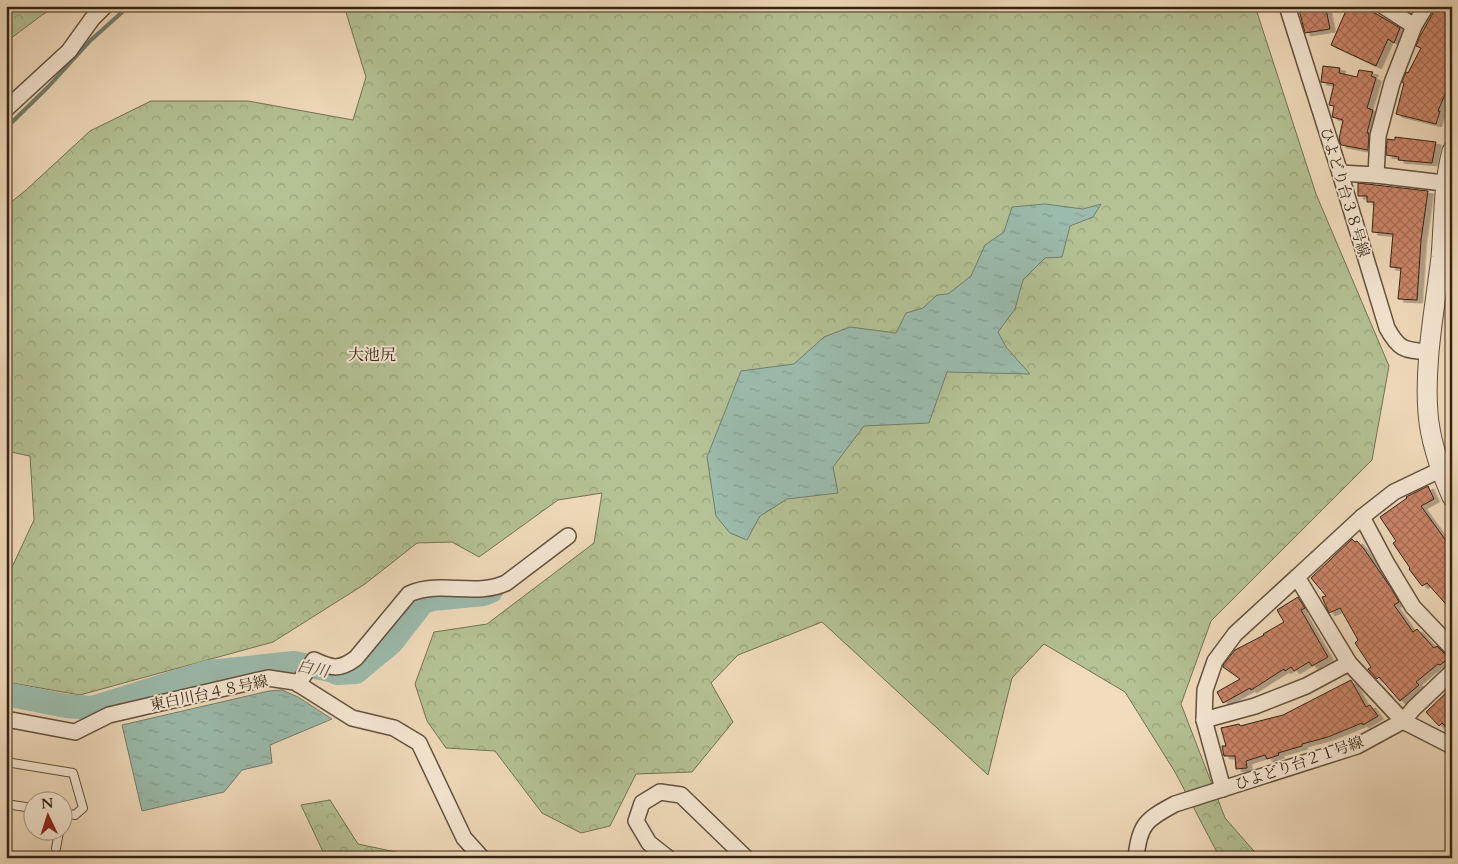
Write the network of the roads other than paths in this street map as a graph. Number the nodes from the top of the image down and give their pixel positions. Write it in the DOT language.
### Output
graph roads {
  1 [pos="105,6"];
  2 [pos="1287,6"];
  3 [pos="1383,6"];
  4 [pos="1426,6"];
  5 [pos="1414,26"];
  6 [pos="6,109"];
  7 [pos="1452,151"];
  8 [pos="1340,173"];
  9 [pos="1376,175"];
  10 [pos="1449,184"];
  11 [pos="1448,220"];
  12 [pos="1446,258"];
  13 [pos="1429,352"];
  14 [pos="1440,470"];
  15 [pos="1452,497"];
  16 [pos="1362,517"];
  17 [pos="568,536"];
  18 [pos="1297,578"];
  19 [pos="1452,648"];
  20 [pos="1350,663"];
  21 [pos="1452,672"];
  22 [pos="298,684"];
  23 [pos="6,719"];
  24 [pos="1204,720"];
  25 [pos="1403,721"];
  26 [pos="1452,746"];
  27 [pos="6,762"];
  28 [pos="1223,789"];
  29 [pos="6,804"];
  30 [pos="22,806"];
  31 [pos="72,815"];
  32 [pos="57,842"];
  33 [pos="56,848"];
  34 [pos="482,858"];
  35 [pos="668,858"];
  36 [pos="746,858"];
  37 [pos="1136,858"];
  1 -- 6 [label="street"];
  2 -- 8 [label="street, ひよどり台３８号線"];
  3 -- 5 [label="street"];
  4 -- 5 [label="street"];
  5 -- 9 [label="street"];
  7 -- 10 [label="street"];
  8 -- 9 [label="street"];
  8 -- 13 [label="street, ひよどり台３８号線"];
  9 -- 10 [label="street"];
  10 -- 11 [label="street"];
  11 -- 12 [label="street"];
  12 -- 13 [label="street"];
  13 -- 14 [label="street"];
  14 -- 15 [label="street"];
  14 -- 16 [label="street, ひよどり台２１号線"];
  16 -- 18 [label="street, ひよどり台２１号線"];
  16 -- 19 [label="street"];
  17 -- 22 [label="street"];
  18 -- 20 [label="street"];
  18 -- 24 [label="street, ひよどり台２１号線"];
  20 -- 24 [label="street"];
  20 -- 25 [label="street"];
  21 -- 25 [label="street, ひよどり台２１号線"];
  22 -- 23 [label="street, 東白川台４８号線"];
  22 -- 34 [label="street, 東白川台４８号線"];
  24 -- 28 [label="street, ひよどり台２１号線"];
  25 -- 26 [label="street"];
  25 -- 28 [label="street, ひよどり台２１号線"];
  27 -- 31 [label="lane"];
  28 -- 37 [label="street"];
  29 -- 30 [label="lane"];
  32 -- 33 [label="lane"];
  35 -- 36 [label="street"];
}
